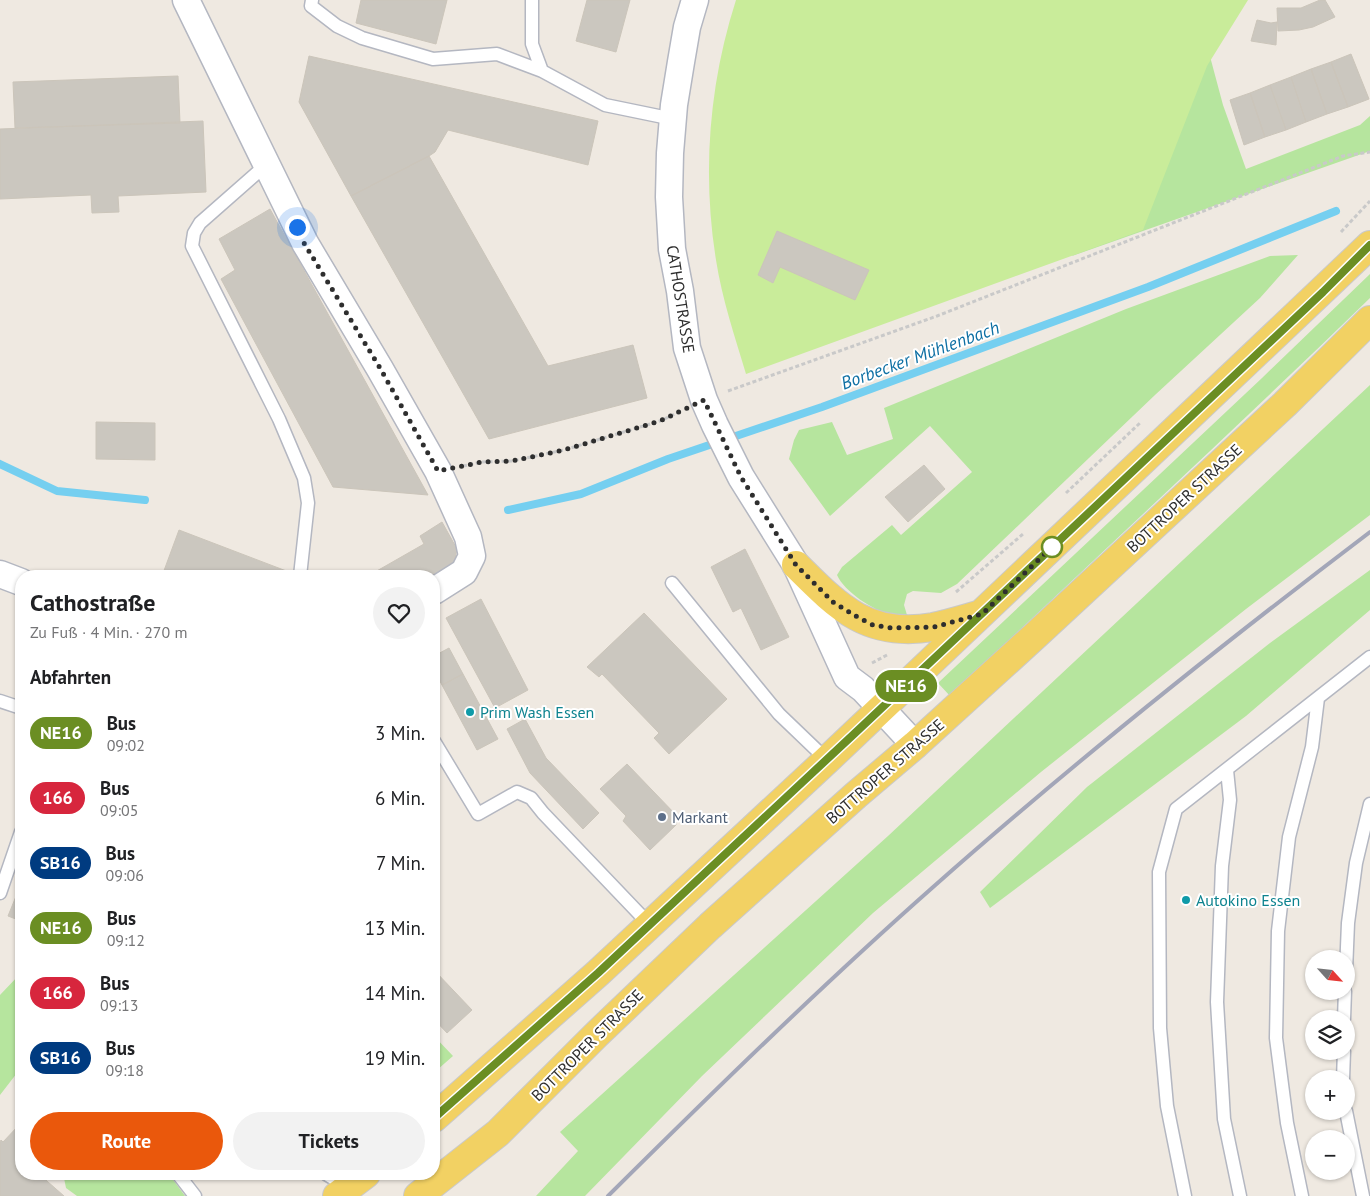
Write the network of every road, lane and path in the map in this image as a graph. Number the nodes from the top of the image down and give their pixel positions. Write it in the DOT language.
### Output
graph roads {
  1 [pos="186,0"];
  2 [pos="312,0"];
  3 [pos="532,0"];
  4 [pos="695,0"];
  5 [pos="542,71"];
  6 [pos="673,119"];
  7 [pos="1370,152"];
  8 [pos="266,165"];
  9 [pos="1370,201"];
  10 [pos="1339,235"];
  11 [pos="1370,245"];
  12 [pos="1370,320"];
  13 [pos="704,400"];
  14 [pos="1148,416"];
  15 [pos="443,482"];
  16 [pos="1062,496"];
  17 [pos="1027,530"];
  18 [pos="796,565"];
  19 [pos="301,570"];
  20 [pos="0,574"];
  21 [pos="15,580"];
  22 [pos="672,583"];
  23 [pos="440,587"];
  24 [pos="952,594"];
  25 [pos="982,614"];
  26 [pos="910,629"];
  27 [pos="1370,657"];
  28 [pos="847,677"];
  29 [pos="1318,698"];
  30 [pos="0,701"];
  31 [pos="15,706"];
  32 [pos="882,709"];
  33 [pos="915,745"];
  34 [pos="440,751"];
  35 [pos="827,760"];
  36 [pos="1227,770"];
  37 [pos="1370,804"];
  38 [pos="15,849"];
  39 [pos="0,893"];
  40 [pos="649,924"];
  41 [pos="1347,950"];
  42 [pos="440,1113"];
  43 [pos="1348,1120"];
  44 [pos="440,1179"];
  45 [pos="183,1180"];
  46 [pos="336,1180"];
  47 [pos="438,1180"];
  48 [pos="352,1184"];
  49 [pos="195,1196"];
  50 [pos="418,1196"];
  51 [pos="1185,1196"];
  52 [pos="1240,1196"];
  53 [pos="1302,1196"];
  54 [pos="1363,1196"];
  1 -- 8 [label="street"];
  2 -- 5 [label="lane"];
  3 -- 5 [label="lane"];
  4 -- 6 [label="street, CATHOSTRASSE"];
  5 -- 6 [label="lane"];
  6 -- 13 [label="street, CATHOSTRASSE"];
  7 -- 13 [label="path"];
  8 -- 15 [label="street"];
  8 -- 19 [label="lane"];
  9 -- 10 [label="path"];
  11 -- 25 [label="main road"];
  12 -- 33 [label="main road, BOTTROPER STRASSE"];
  13 -- 15 [label="path"];
  13 -- 18 [label="street, CATHOSTRASSE"];
  14 -- 16 [label="path"];
  15 -- 23 [label="street"];
  17 -- 24 [label="path"];
  18 -- 26 [label="main road"];
  18 -- 28 [label="street, CATHOSTRASSE"];
  20 -- 21 [label="street"];
  22 -- 35 [label="lane"];
  25 -- 26 [label="main road"];
  25 -- 32 [label="main road"];
  26 -- 28 [label="path"];
  27 -- 29 [label="lane"];
  28 -- 32 [label="street, CATHOSTRASSE"];
  29 -- 36 [label="lane"];
  29 -- 53 [label="lane"];
  30 -- 31 [label="lane"];
  32 -- 33 [label="street, CATHOSTRASSE"];
  32 -- 35 [label="main road"];
  33 -- 44 [label="main road, BOTTROPER STRASSE"];
  34 -- 40 [label="lane"];
  35 -- 40 [label="main road"];
  36 -- 51 [label="lane"];
  36 -- 52 [label="lane"];
  37 -- 41 [label="lane"];
  38 -- 39 [label="lane"];
  40 -- 42 [label="main road"];
  43 -- 54 [label="lane"];
  45 -- 49 [label="lane"];
  46 -- 48 [label="lane"];
  47 -- 50 [label="main road, BOTTROPER STRASSE"];
}
